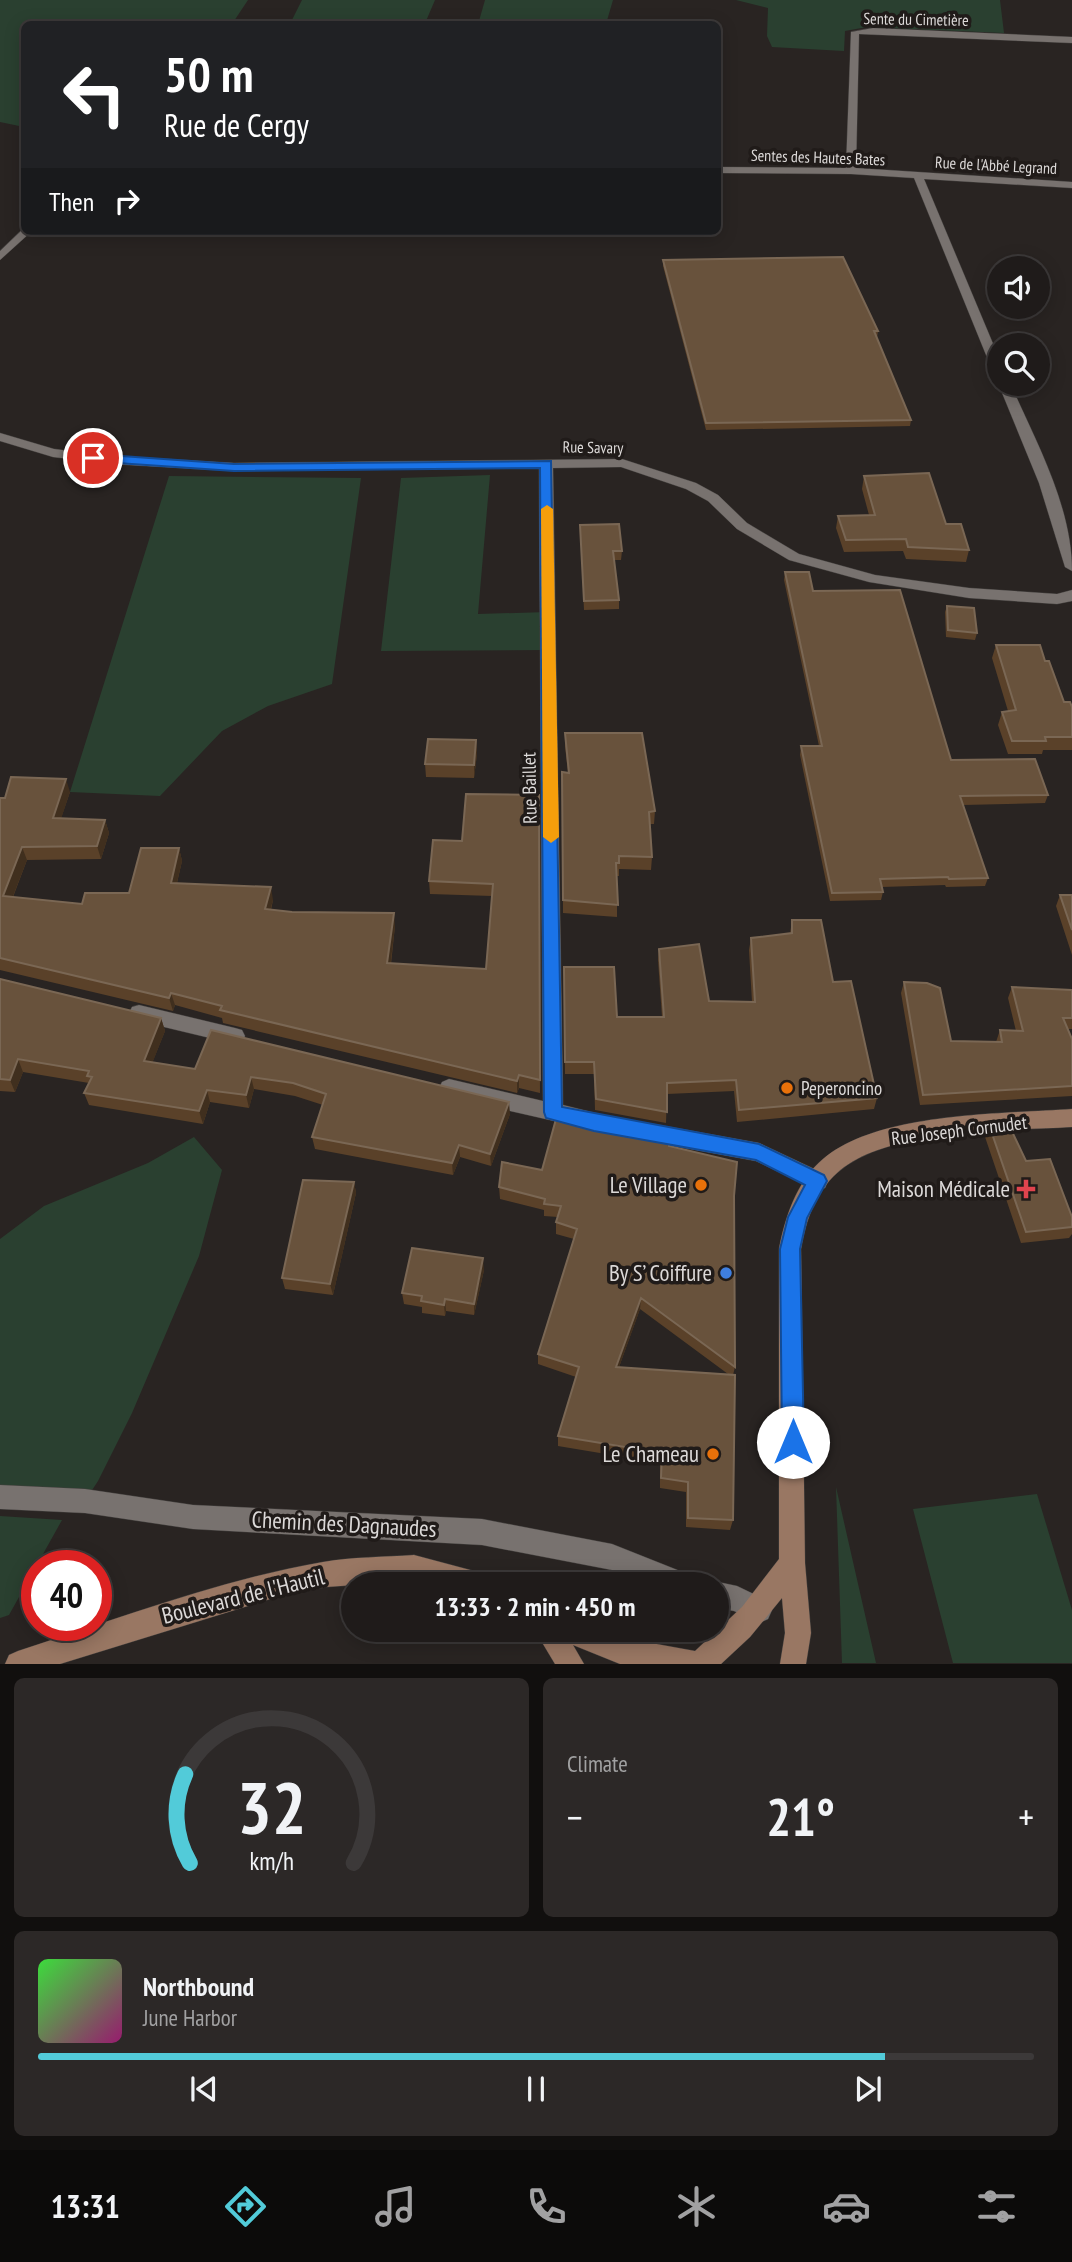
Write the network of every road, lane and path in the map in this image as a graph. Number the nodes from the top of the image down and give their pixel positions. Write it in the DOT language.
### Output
graph roads {
  1 [pos="1072,40"];
  2 [pos="721,170"];
  3 [pos="851,171"];
  4 [pos="918,176"];
  5 [pos="1072,185"];
  6 [pos="22,235"];
  7 [pos="0,257"];
  8 [pos="987,343"];
  9 [pos="1009,396"];
  10 [pos="0,437"];
  11 [pos="547,464"];
  12 [pos="1072,568"];
  13 [pos="1070,602"];
  14 [pos="121,1009"];
  15 [pos="256,1041"];
  16 [pos="432,1083"];
  17 [pos="553,1112"];
  18 [pos="1072,1118"];
  19 [pos="817,1181"];
  20 [pos="0,1497"];
  21 [pos="792,1563"];
  22 [pos="355,1572"];
  23 [pos="429,1572"];
  24 [pos="650,1572"];
  25 [pos="341,1573"];
  26 [pos="729,1597"];
  27 [pos="759,1610"];
  28 [pos="556,1642"];
  29 [pos="599,1642"];
  30 [pos="697,1663"];
  31 [pos="18,1664"];
  32 [pos="571,1664"];
  33 [pos="793,1664"];
  1 -- 3 [label="street, Sente du Cimetière"];
  2 -- 3 [label="street, Sentes des Hautes Bates"];
  3 -- 4 [label="street, Sentes des Hautes Bates"];
  4 -- 5 [label="street, Rue de l'Abbé Legrand"];
  4 -- 8 [label="street"];
  6 -- 7 [label="street"];
  9 -- 12 [label="street"];
  10 -- 11 [label="street, Rue Savary"];
  11 -- 13 [label="street, Rue Savary"];
  11 -- 17 [label="street, Rue Baillet"];
  14 -- 15 [label="street"];
  16 -- 17 [label="street"];
  17 -- 19 [label="street"];
  18 -- 19 [label="street, Rue Joseph Cornudet"];
  19 -- 21 [label="street, Rue Joseph Cornudet"];
  20 -- 24 [label="street, Chemin des Dagnaudes"];
  21 -- 27 [label="street"];
  21 -- 33 [label="street, Rue Joseph Cornudet"];
  22 -- 23 [label="street, Boulevard de l'Hautil"];
  25 -- 31 [label="street, Boulevard de l'Hautil"];
  26 -- 27 [label="street"];
  27 -- 30 [label="street"];
  28 -- 32 [label="street"];
  29 -- 30 [label="street"];
}
